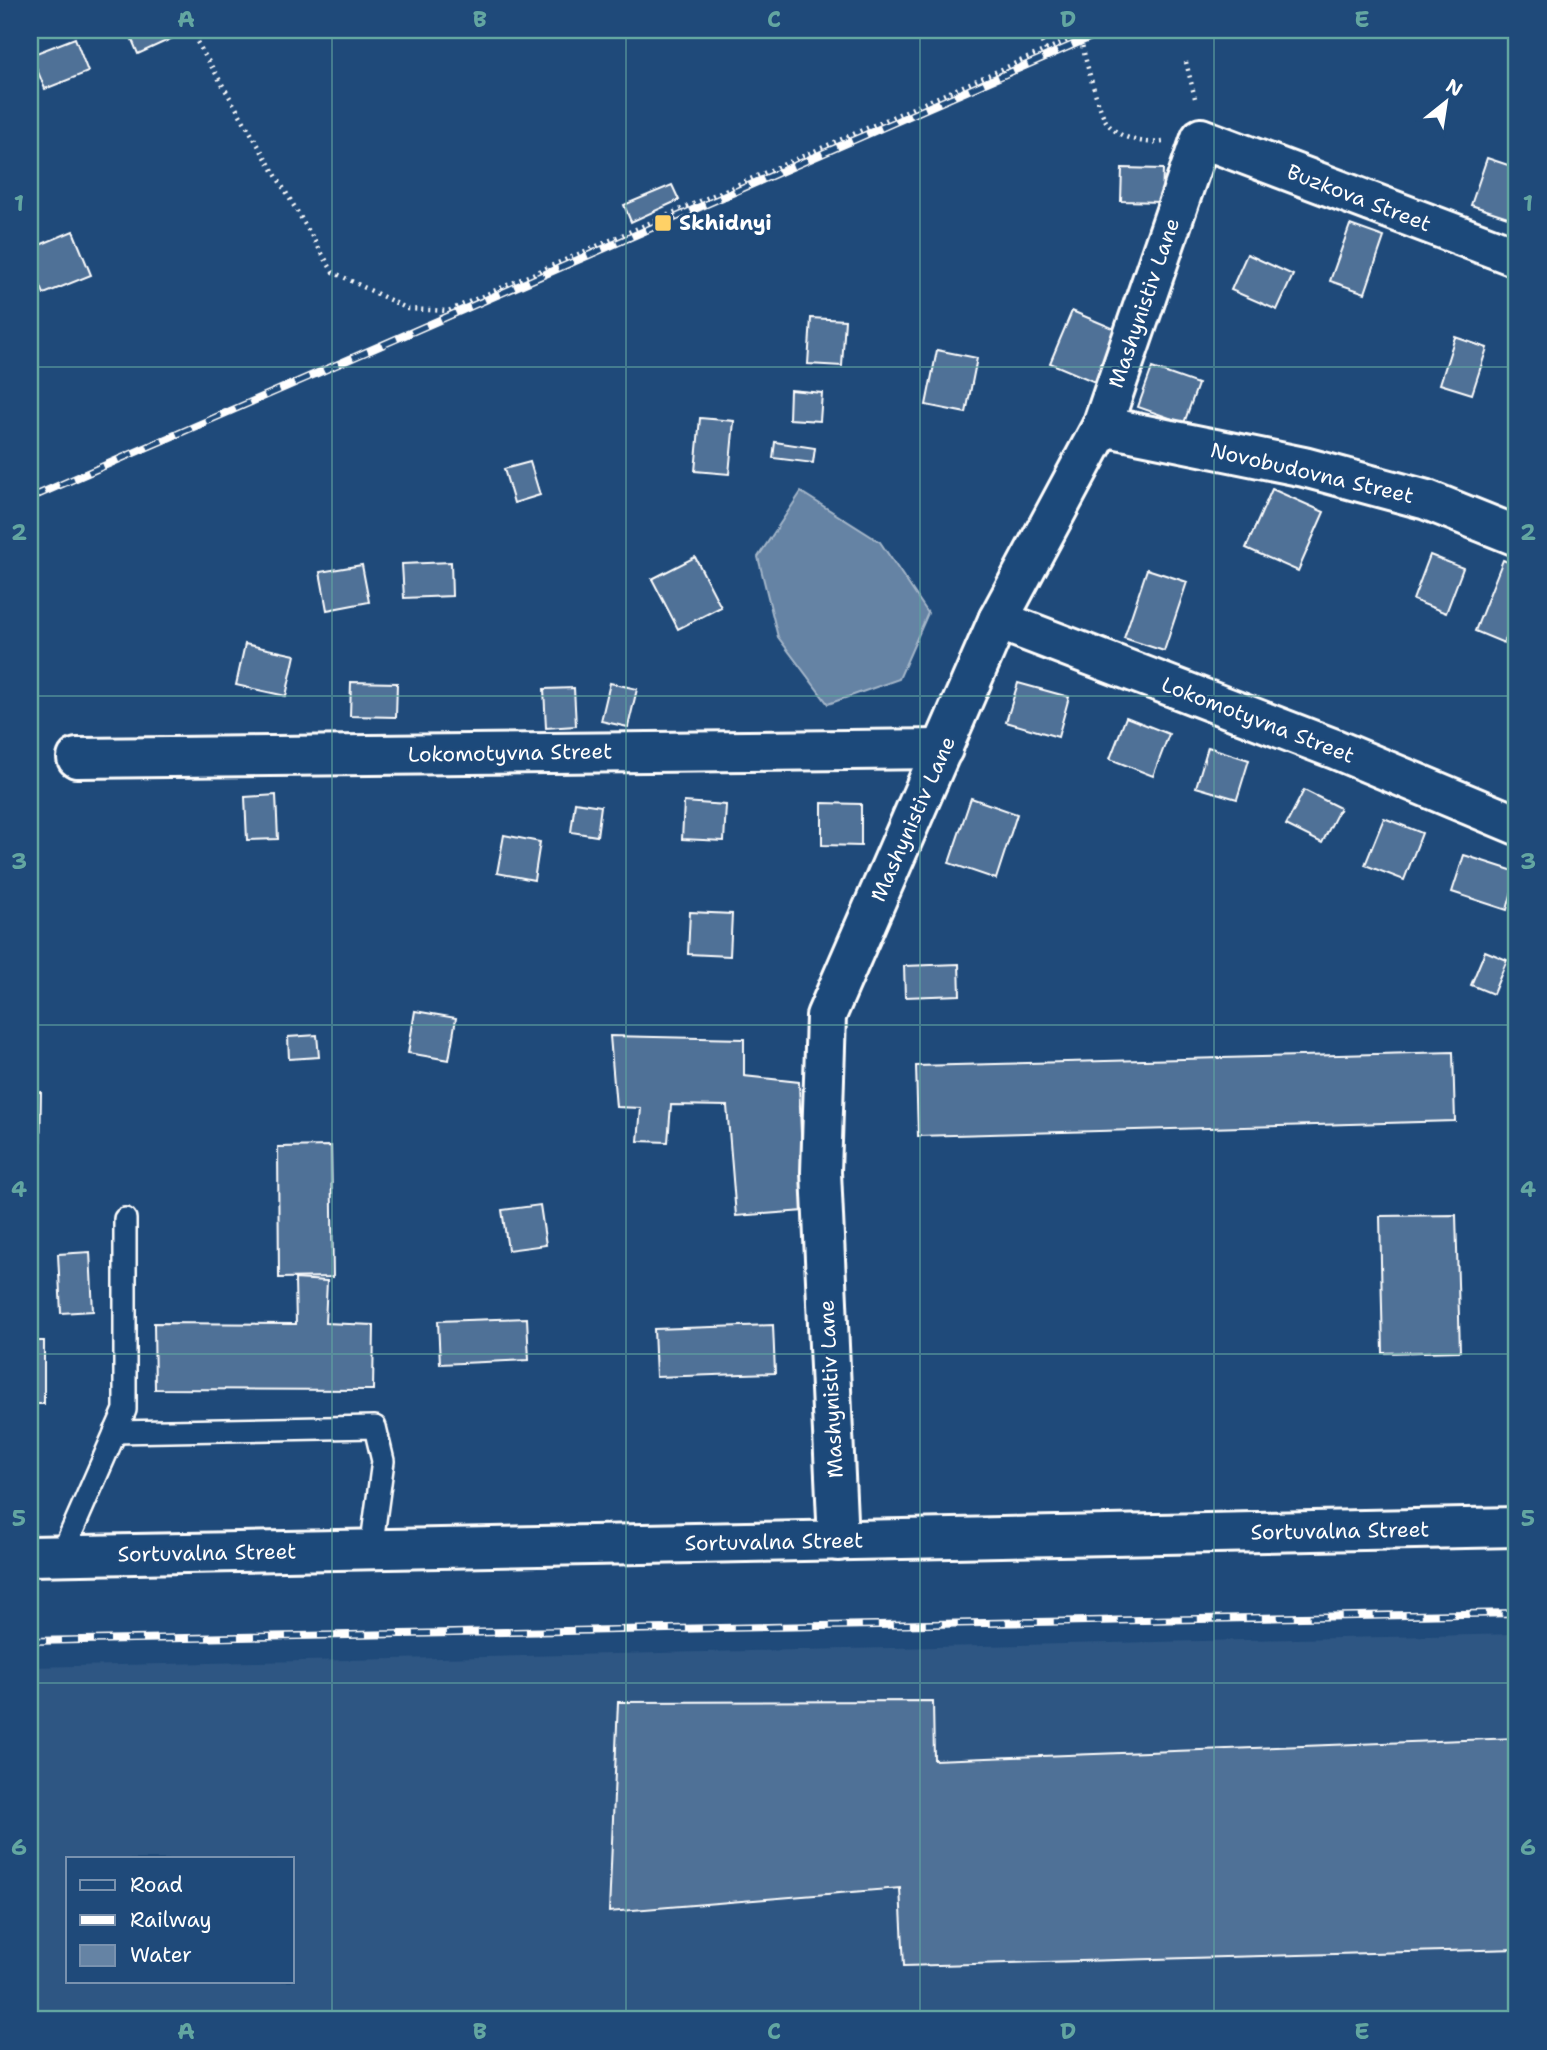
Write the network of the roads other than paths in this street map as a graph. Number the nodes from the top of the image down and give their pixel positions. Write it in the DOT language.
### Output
graph roads {
  1 [pos="1201,138"];
  2 [pos="1517,257"];
  3 [pos="1102,426"];
  4 [pos="1517,536"];
  5 [pos="998,621"];
  6 [pos="943,749"];
  7 [pos="77,758"];
  8 [pos="1517,825"];
  9 [pos="125,1219"];
  10 [pos="116,1432"];
  11 [pos="1517,1527"];
  12 [pos="838,1541"];
  13 [pos="371,1550"];
  14 [pos="45,1556"];
  1 -- 2 [label="street, Buzkova Street"];
  1 -- 3 [label="street, Mashynistiv Lane"];
  3 -- 4 [label="street, Novobudovna Street"];
  3 -- 5 [label="street, Mashynistiv Lane"];
  5 -- 6 [label="street, Mashynistiv Lane"];
  5 -- 8 [label="street, Lokomotyvna Street"];
  6 -- 7 [label="street, Lokomotyvna Street"];
  6 -- 12 [label="street, Mashynistiv Lane"];
  9 -- 10 [label="lane"];
  10 -- 13 [label="lane"];
  10 -- 14 [label="lane"];
  11 -- 12 [label="street, Sortuvalna Street"];
  12 -- 13 [label="street, Sortuvalna Street"];
  13 -- 14 [label="street, Sortuvalna Street"];
}
